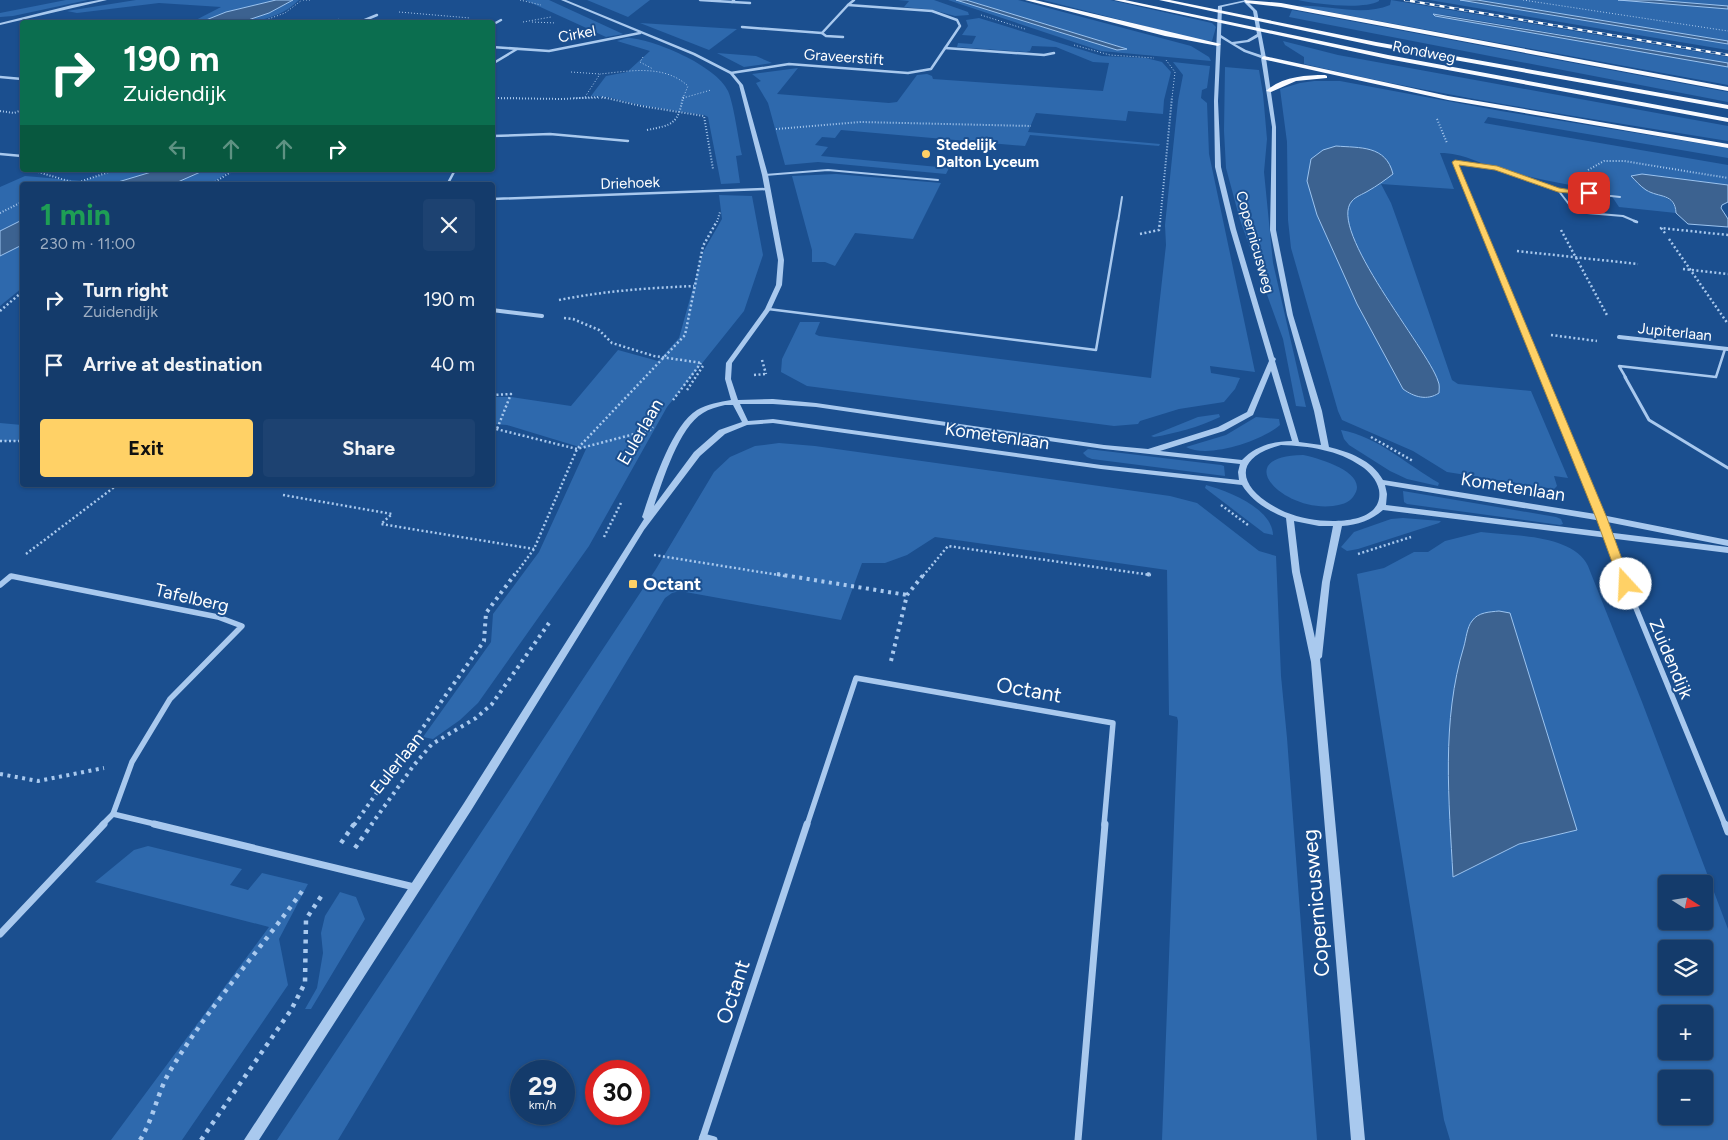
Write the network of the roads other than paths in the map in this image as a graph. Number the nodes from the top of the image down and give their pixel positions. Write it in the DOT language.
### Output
graph roads {
  1 [pos="105,0"];
  2 [pos="563,0"];
  3 [pos="700,0"];
  4 [pos="854,0"];
  5 [pos="1028,0"];
  6 [pos="1118,0"];
  7 [pos="1162,0"];
  8 [pos="1245,0"];
  9 [pos="733,1"];
  10 [pos="1217,2"];
  11 [pos="750,3"];
  12 [pos="848,5"];
  13 [pos="1220,6"];
  14 [pos="377,15"];
  15 [pos="365,20"];
  16 [pos="501,20"];
  17 [pos="0,23"];
  18 [pos="495,23"];
  19 [pos="742,27"];
  20 [pos="640,33"];
  21 [pos="822,33"];
  22 [pos="1259,35"];
  23 [pos="1220,36"];
  24 [pos="843,37"];
  25 [pos="1232,43"];
  26 [pos="1218,44"];
  27 [pos="495,47"];
  28 [pos="945,48"];
  29 [pos="517,49"];
  30 [pos="1054,53"];
  31 [pos="1264,58"];
  32 [pos="495,62"];
  33 [pos="731,73"];
  34 [pos="0,77"];
  35 [pos="20,79"];
  36 [pos="1358,79"];
  37 [pos="1728,89"];
  38 [pos="1269,91"];
  39 [pos="1728,107"];
  40 [pos="1728,120"];
  41 [pos="495,136"];
  42 [pos="628,141"];
  43 [pos="1728,146"];
  44 [pos="0,154"];
  45 [pos="20,156"];
  46 [pos="1455,162"];
  47 [pos="764,175"];
  48 [pos="938,180"];
  49 [pos="767,189"];
  50 [pos="1558,190"];
  51 [pos="1122,197"];
  52 [pos="1620,197"];
  53 [pos="495,199"];
  54 [pos="1637,222"];
  55 [pos="768,309"];
  56 [pos="495,310"];
  57 [pos="542,316"];
  58 [pos="1619,337"];
  59 [pos="1726,349"];
  60 [pos="1273,359"];
  61 [pos="735,402"];
  62 [pos="746,423"];
  63 [pos="1296,443"];
  64 [pos="1325,447"];
  65 [pos="1148,452"];
  66 [pos="1243,462"];
  67 [pos="1728,468"];
  68 [pos="1380,482"];
  69 [pos="1244,483"];
  70 [pos="1381,507"];
  71 [pos="1290,516"];
  72 [pos="1602,518"];
  73 [pos="1338,524"];
  74 [pos="642,529"];
  75 [pos="1609,536"];
  76 [pos="1728,543"];
  77 [pos="1728,550"];
  78 [pos="0,585"];
  79 [pos="1316,662"];
  80 [pos="113,814"];
  81 [pos="1728,832"];
  82 [pos="414,887"];
  83 [pos="0,934"];
  84 [pos="703,1139"];
  85 [pos="251,1140"];
  86 [pos="714,1140"];
  87 [pos="1078,1140"];
  88 [pos="1358,1140"];
  1 -- 17 [label="street"];
  2 -- 20 [label="street"];
  3 -- 9 [label="street"];
  4 -- 12 [label="street, Graveerstift"];
  5 -- 26 [label="highway"];
  6 -- 40 [label="highway, Rondweg"];
  7 -- 39 [label="highway, Rondweg"];
  8 -- 13 [label="street"];
  8 -- 22 [label="street, Copernicusweg"];
  8 -- 37 [label="highway"];
  9 -- 11 [label="street"];
  10 -- 13 [label="street"];
  12 -- 21 [label="street, Graveerstift"];
  12 -- 28 [label="street, Graveerstift"];
  13 -- 23 [label="street, Copernicusweg"];
  14 -- 15 [label="street"];
  16 -- 18 [label="street"];
  19 -- 21 [label="street, Graveerstift"];
  20 -- 29 [label="street, Cirkel"];
  20 -- 33 [label="street"];
  21 -- 24 [label="street, Graveerstift"];
  22 -- 25 [label="street"];
  22 -- 31 [label="street, Copernicusweg"];
  23 -- 25 [label="street"];
  23 -- 26 [label="street, Copernicusweg"];
  25 -- 26 [label="street"];
  25 -- 31 [label="street"];
  26 -- 60 [label="street, Copernicusweg"];
  27 -- 29 [label="street, Cirkel"];
  28 -- 30 [label="street"];
  28 -- 33 [label="street, Graveerstift"];
  29 -- 32 [label="street"];
  31 -- 36 [label="highway"];
  31 -- 38 [label="street, Copernicusweg"];
  33 -- 47 [label="street"];
  34 -- 35 [label="street"];
  36 -- 38 [label="highway"];
  36 -- 43 [label="highway"];
  38 -- 64 [label="street, Copernicusweg"];
  41 -- 42 [label="street"];
  44 -- 45 [label="street"];
  46 -- 50 [label="lane"];
  46 -- 72 [label="street, Zuidendijk"];
  47 -- 48 [label="lane"];
  47 -- 49 [label="street"];
  49 -- 53 [label="street, Driehoek"];
  49 -- 55 [label="street"];
  50 -- 52 [label="lane"];
  50 -- 54 [label="lane"];
  51 -- 55 [label="lane"];
  55 -- 61 [label="street"];
  56 -- 57 [label="street"];
  58 -- 59 [label="street, Jupiterlaan"];
  59 -- 67 [label="lane"];
  60 -- 63 [label="street, Copernicusweg"];
  60 -- 65 [label="street, Kometenlaan"];
  61 -- 62 [label="street"];
  61 -- 65 [label="street, Kometenlaan"];
  61 -- 74 [label="street, Eulerlaan"];
  62 -- 69 [label="street, Kometenlaan"];
  62 -- 74 [label="street, Eulerlaan"];
  63 -- 64 [label="street"];
  63 -- 66 [label="street"];
  64 -- 68 [label="street"];
  65 -- 66 [label="street, Kometenlaan"];
  66 -- 69 [label="street"];
  68 -- 70 [label="street"];
  68 -- 72 [label="street, Kometenlaan"];
  69 -- 71 [label="street"];
  70 -- 73 [label="street"];
  70 -- 75 [label="street, Kometenlaan"];
  71 -- 73 [label="street"];
  71 -- 79 [label="street, Copernicusweg"];
  72 -- 75 [label="street, Zuidendijk"];
  72 -- 76 [label="street, Kometenlaan"];
  73 -- 79 [label="street, Copernicusweg"];
  74 -- 82 [label="street, Eulerlaan"];
  75 -- 77 [label="street, Kometenlaan"];
  75 -- 81 [label="street, Zuidendijk"];
  78 -- 80 [label="street, Tafelberg"];
  79 -- 88 [label="street, Copernicusweg"];
  80 -- 82 [label="street"];
  80 -- 83 [label="street, Tafelberg"];
  82 -- 85 [label="street, Eulerlaan"];
  84 -- 86 [label="street, Octant"];
  84 -- 87 [label="street, Octant"];
}
